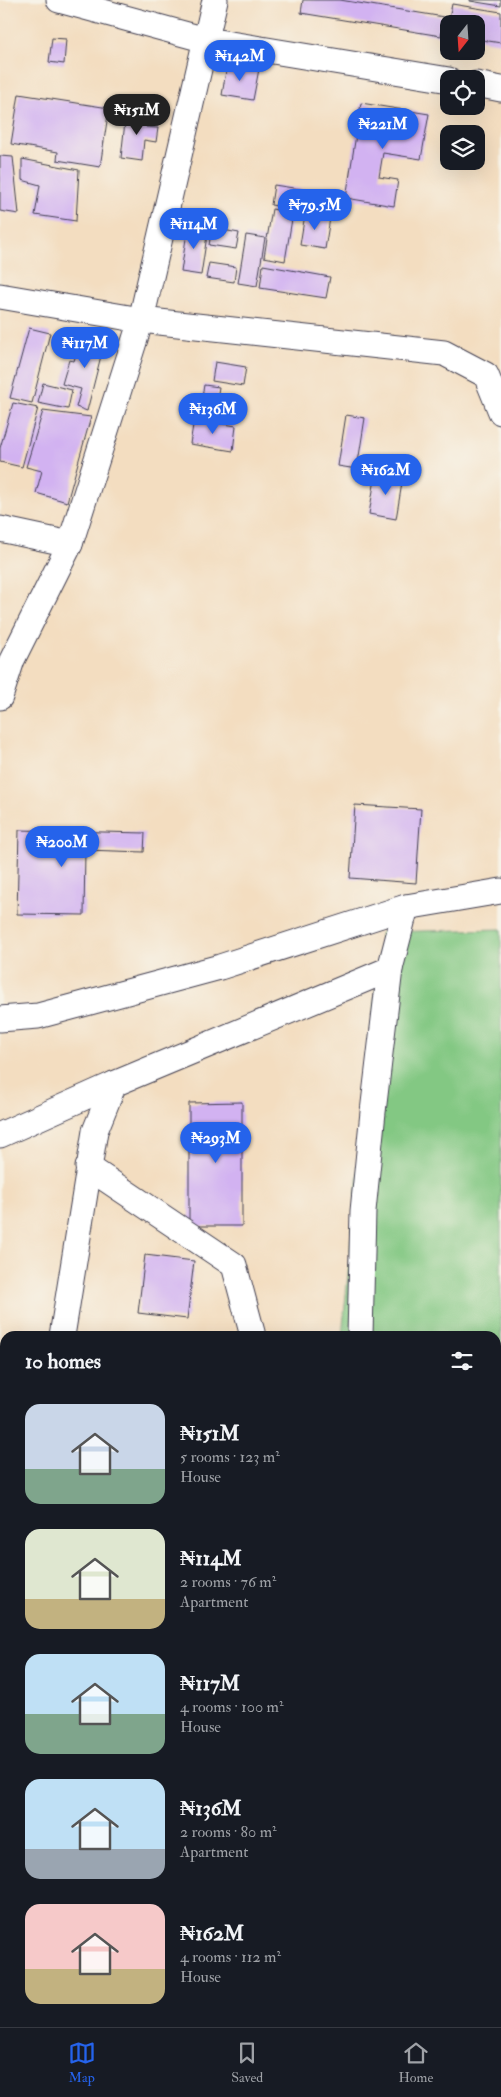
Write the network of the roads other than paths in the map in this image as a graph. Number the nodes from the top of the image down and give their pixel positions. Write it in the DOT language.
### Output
graph roads {
  1 [pos="59,0"];
  2 [pos="215,0"];
  3 [pos="206,40"];
  4 [pos="440,79"];
  5 [pos="485,85"];
  6 [pos="501,88"];
  7 [pos="0,296"];
  8 [pos="141,320"];
  9 [pos="501,412"];
  10 [pos="0,529"];
  11 [pos="70,544"];
  12 [pos="0,698"];
  13 [pos="501,891"];
  14 [pos="406,907"];
  15 [pos="390,969"];
  16 [pos="0,1019"];
  17 [pos="114,1084"];
  18 [pos="0,1135"];
  19 [pos="88,1167"];
  20 [pos="63,1331"];
  21 [pos="252,1331"];
  22 [pos="360,1331"];
  1 -- 3 [label="street"];
  2 -- 3 [label="street"];
  3 -- 4 [label="street"];
  3 -- 8 [label="street"];
  5 -- 6 [label="street"];
  7 -- 8 [label="street"];
  8 -- 9 [label="street"];
  8 -- 11 [label="street"];
  10 -- 11 [label="street"];
  11 -- 12 [label="street"];
  13 -- 14 [label="street"];
  14 -- 15 [label="street"];
  14 -- 16 [label="street"];
  15 -- 17 [label="street"];
  15 -- 22 [label="street"];
  17 -- 18 [label="street"];
  17 -- 19 [label="street"];
  19 -- 20 [label="street"];
  19 -- 21 [label="street"];
}
